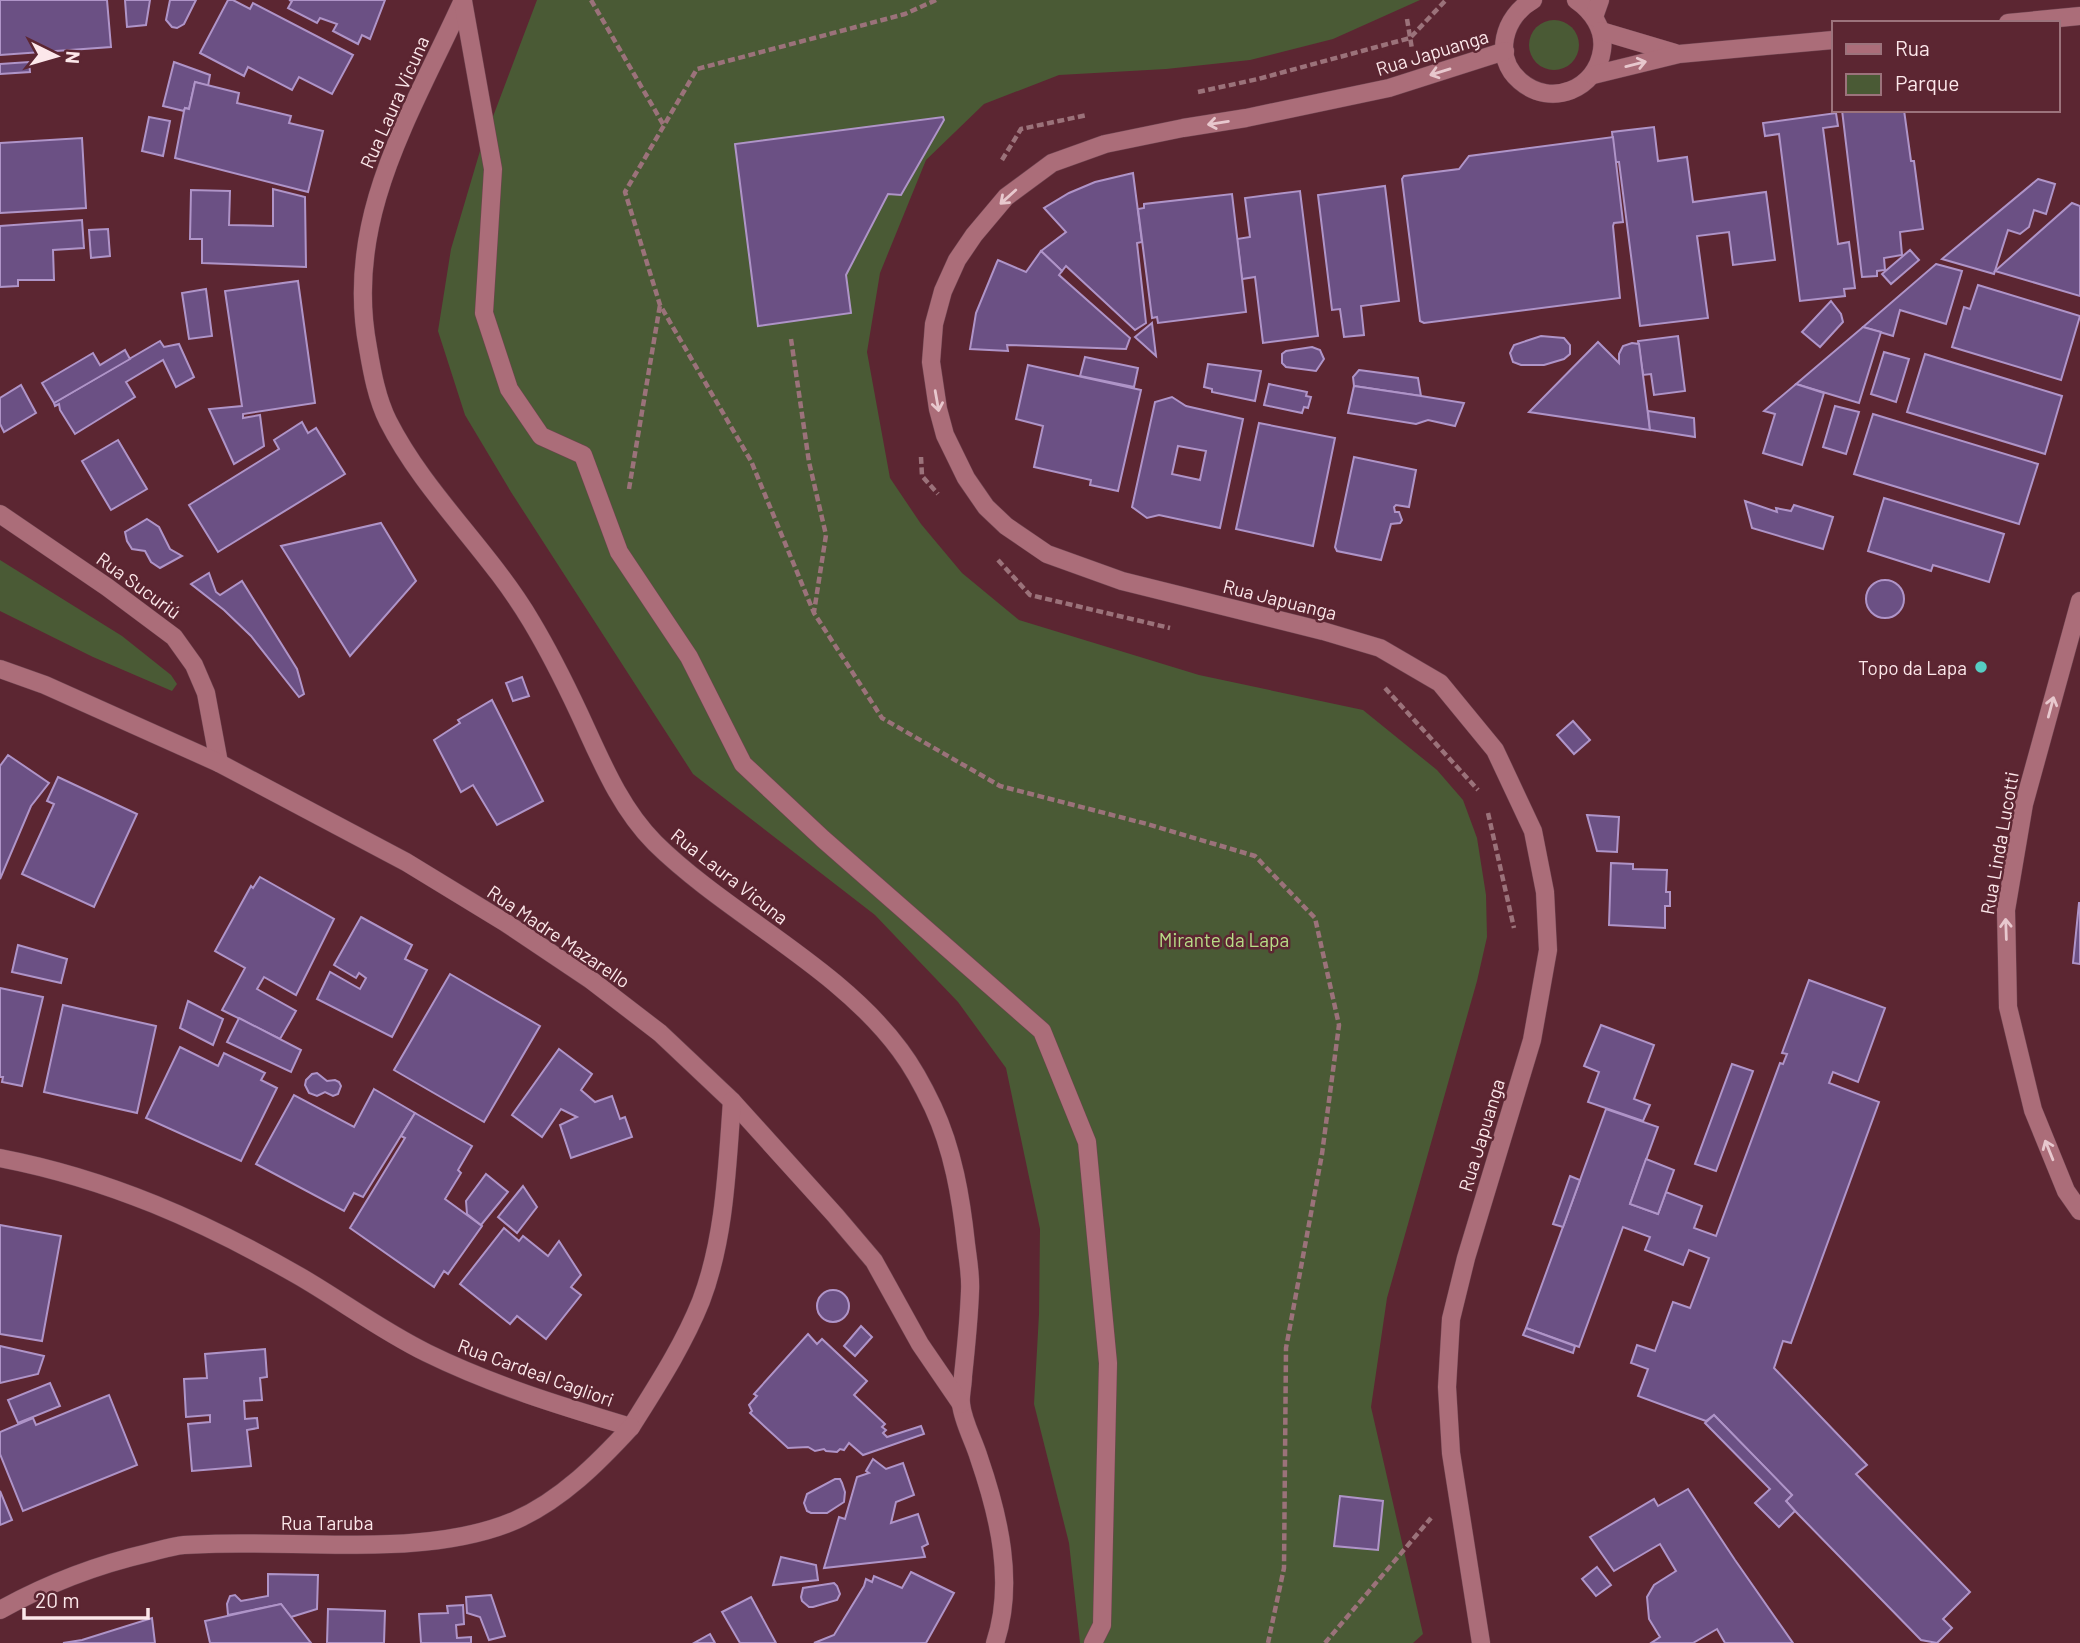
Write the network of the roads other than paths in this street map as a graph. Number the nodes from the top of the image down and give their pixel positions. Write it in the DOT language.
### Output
graph roads {
  1 [pos="1533,0"];
  2 [pos="1576,0"];
  3 [pos="463,1"];
  4 [pos="1598,16"];
  5 [pos="2080,16"];
  6 [pos="2029,21"];
  7 [pos="1832,40"];
  8 [pos="1505,51"];
  9 [pos="1679,54"];
  10 [pos="1592,75"];
  11 [pos="0,514"];
  12 [pos="2080,601"];
  13 [pos="0,669"];
  14 [pos="219,763"];
  15 [pos="732,1101"];
  16 [pos="0,1158"];
  17 [pos="2080,1211"];
  18 [pos="961,1404"];
  19 [pos="631,1427"];
  20 [pos="0,1610"];
  21 [pos="995,1643"];
  22 [pos="1093,1643"];
  23 [pos="1480,1643"];
  1 -- 8 [label="street"];
  2 -- 4 [label="street"];
  3 -- 18 [label="street, Rua Laura Vicuna"];
  3 -- 22 [label="street"];
  4 -- 9 [label="street"];
  4 -- 10 [label="street"];
  5 -- 6 [label="street"];
  7 -- 9 [label="street"];
  8 -- 10 [label="street"];
  8 -- 23 [label="street, Rua Japuanga, one-way"];
  10 -- 9 [label="street, one-way"];
  11 -- 14 [label="street, Rua Sucuriú"];
  17 -- 12 [label="street, Rua Linda Lucotti, one-way"];
  13 -- 14 [label="street, Rua Madre Mazarello"];
  14 -- 15 [label="street, Rua Madre Mazarello"];
  15 -- 18 [label="street, Rua Madre Mazarello"];
  15 -- 19 [label="street, Rua Cardeal Cagliori"];
  16 -- 19 [label="street, Rua Cardeal Cagliori"];
  18 -- 21 [label="street, Rua Laura Vicuna"];
  19 -- 20 [label="street, Rua Taruba"];
}
